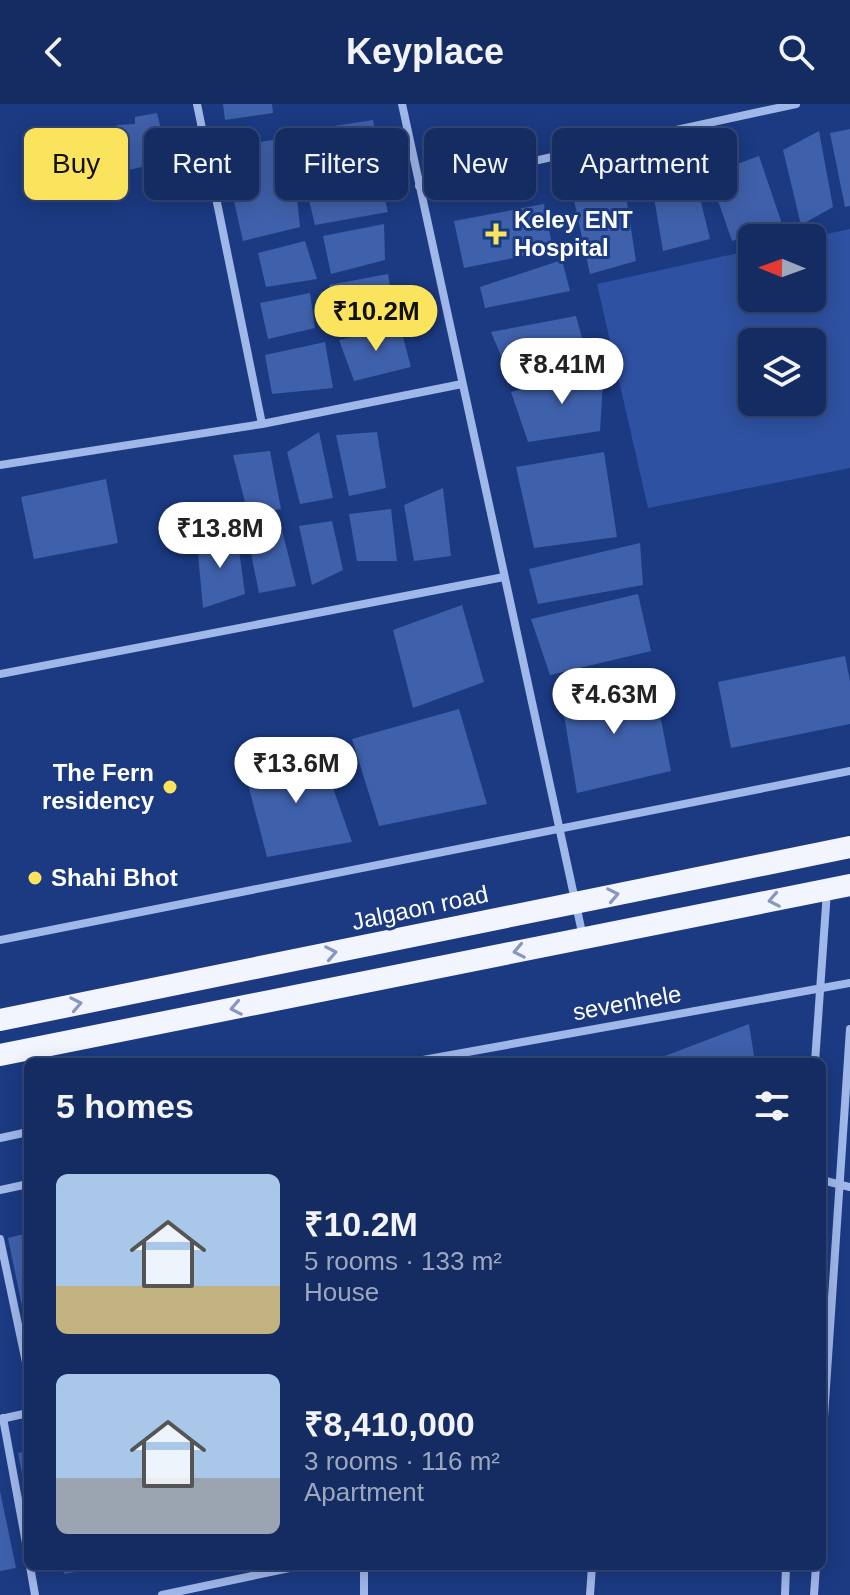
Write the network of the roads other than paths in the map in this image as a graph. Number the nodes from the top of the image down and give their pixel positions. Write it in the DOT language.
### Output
graph roads {
  1 [pos="197,104"];
  2 [pos="402,104"];
  3 [pos="796,104"];
  4 [pos="419,186"];
  5 [pos="462,384"];
  6 [pos="262,424"];
  7 [pos="0,465"];
  8 [pos="504,577"];
  9 [pos="0,674"];
  10 [pos="850,771"];
  11 [pos="559,829"];
  12 [pos="850,847"];
  13 [pos="850,885"];
  14 [pos="827,890"];
  15 [pos="575,903"];
  16 [pos="583,938"];
  17 [pos="0,940"];
  18 [pos="850,983"];
  19 [pos="820,990"];
  20 [pos="0,1020"];
  21 [pos="850,1029"];
  22 [pos="0,1055"];
  23 [pos="435,1058"];
  24 [pos="815,1058"];
  25 [pos="24,1133"];
  26 [pos="0,1138"];
  27 [pos="826,1181"];
  28 [pos="24,1185"];
  29 [pos="846,1186"];
  30 [pos="0,1190"];
  31 [pos="0,1239"];
  32 [pos="24,1353"];
  33 [pos="826,1404"];
  34 [pos="24,1414"];
  35 [pos="2,1418"];
  36 [pos="24,1533"];
  37 [pos="31,1570"];
  38 [pos="280,1570"];
  39 [pos="364,1570"];
  40 [pos="592,1570"];
  41 [pos="786,1570"];
  42 [pos="816,1570"];
  43 [pos="35,1595"];
  44 [pos="162,1595"];
  45 [pos="364,1595"];
  46 [pos="590,1595"];
  47 [pos="785,1595"];
  48 [pos="814,1595"];
  1 -- 6 [label="street"];
  2 -- 4 [label="street"];
  3 -- 4 [label="street"];
  4 -- 5 [label="street"];
  5 -- 6 [label="street"];
  5 -- 8 [label="street"];
  6 -- 7 [label="street"];
  8 -- 9 [label="street"];
  8 -- 11 [label="street"];
  10 -- 11 [label="street"];
  11 -- 15 [label="street"];
  11 -- 17 [label="street"];
  15 -- 12 [label="highway, Jalgaon road, one-way"];
  13 -- 14 [label="highway"];
  14 -- 16 [label="highway, one-way"];
  14 -- 19 [label="street"];
  15 -- 16 [label="street"];
  20 -- 15 [label="highway, Jalgaon road, one-way"];
  16 -- 22 [label="highway, one-way"];
  18 -- 19 [label="street, sevenhele"];
  19 -- 23 [label="street, sevenhele"];
  19 -- 24 [label="street"];
  21 -- 29 [label="street"];
  25 -- 26 [label="street"];
  27 -- 29 [label="street"];
  28 -- 30 [label="street"];
  29 -- 33 [label="street"];
  31 -- 32 [label="street"];
  34 -- 35 [label="street"];
  35 -- 36 [label="street"];
  37 -- 43 [label="street"];
  38 -- 44 [label="street"];
  39 -- 45 [label="street"];
  40 -- 46 [label="street"];
  41 -- 47 [label="street"];
  42 -- 48 [label="street"];
}
